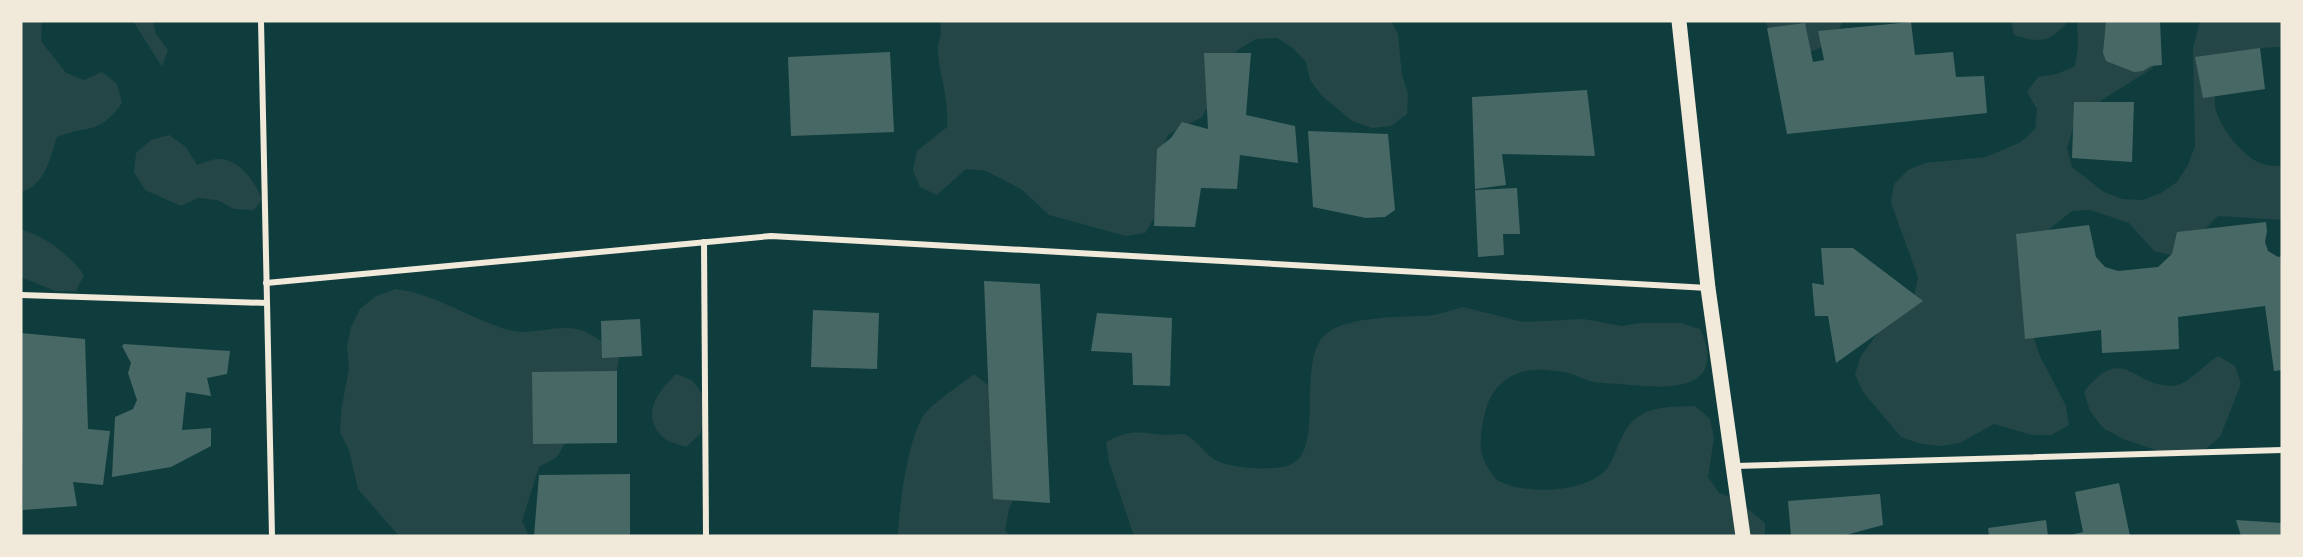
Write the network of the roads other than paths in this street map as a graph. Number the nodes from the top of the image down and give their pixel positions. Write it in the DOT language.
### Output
graph roads {
  1 [pos="261,21"];
  2 [pos="1679,21"];
  3 [pos="704,242"];
  4 [pos="266,283"];
  5 [pos="1708,288"];
  6 [pos="21,296"];
  7 [pos="267,303"];
  8 [pos="2282,450"];
  9 [pos="1734,466"];
  10 [pos="272,536"];
  11 [pos="706,536"];
  12 [pos="1743,536"];
  1 -- 4 [label="street"];
  2 -- 5 [label="main road"];
  3 -- 4 [label="street"];
  3 -- 5 [label="street"];
  3 -- 11 [label="street"];
  4 -- 7 [label="street"];
  5 -- 9 [label="main road"];
  6 -- 7 [label="street"];
  7 -- 10 [label="street"];
  8 -- 9 [label="street"];
  9 -- 12 [label="main road"];
}
